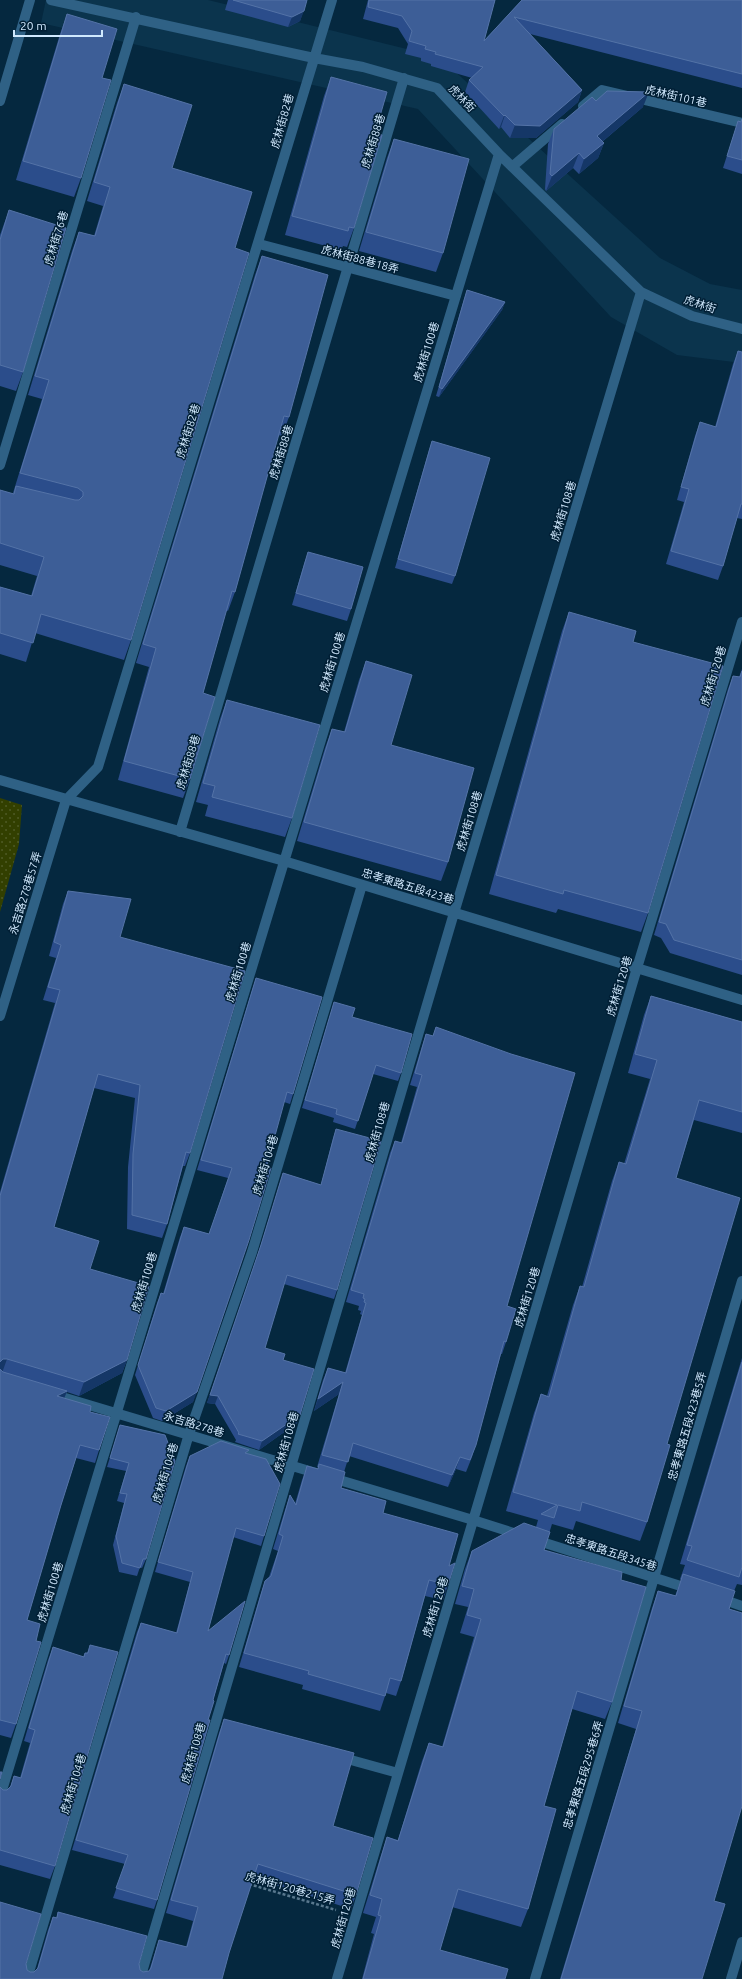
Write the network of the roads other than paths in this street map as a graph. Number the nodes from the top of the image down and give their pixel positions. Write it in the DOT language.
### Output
graph roads {
  1 [pos="30,0"];
  2 [pos="51,0"];
  3 [pos="332,0"];
  4 [pos="136,17"];
  5 [pos="314,58"];
  6 [pos="404,78"];
  7 [pos="0,101"];
  8 [pos="742,124"];
  9 [pos="499,154"];
  10 [pos="514,166"];
  11 [pos="259,244"];
  12 [pos="348,268"];
  13 [pos="641,292"];
  14 [pos="456,296"];
  15 [pos="742,329"];
  16 [pos="0,465"];
  17 [pos="742,622"];
  18 [pos="0,780"];
  19 [pos="66,800"];
  20 [pos="180,832"];
  21 [pos="284,861"];
  22 [pos="362,885"];
  23 [pos="454,913"];
  24 [pos="637,968"];
  25 [pos="742,1000"];
  26 [pos="0,1016"];
  27 [pos="742,1281"];
  28 [pos="44,1392"];
  29 [pos="116,1414"];
  30 [pos="189,1434"];
  31 [pos="291,1466"];
  32 [pos="473,1520"];
  33 [pos="654,1578"];
  34 [pos="742,1606"];
  35 [pos="329,1754"];
  36 [pos="398,1773"];
  37 [pos="0,1797"];
  38 [pos="742,1942"];
  39 [pos="27,1979"];
  40 [pos="140,1979"];
  41 [pos="337,1979"];
  42 [pos="535,1979"];
  43 [pos="731,1979"];
  1 -- 7 [label="street"];
  2 -- 4 [label="street, 虎林街"];
  3 -- 5 [label="street, 虎林街82巷"];
  4 -- 5 [label="street, 虎林街"];
  4 -- 16 [label="street, 虎林街76巷"];
  5 -- 6 [label="street, 虎林街"];
  5 -- 11 [label="street, 虎林街82巷"];
  6 -- 9 [label="street, 虎林街"];
  6 -- 12 [label="street, 虎林街88巷"];
  8 -- 10 [label="street, 虎林街101巷"];
  9 -- 10 [label="street, 虎林街"];
  9 -- 14 [label="street, 虎林街100巷"];
  10 -- 13 [label="street, 虎林街"];
  11 -- 12 [label="street, 虎林街88巷18弄"];
  11 -- 19 [label="street, 虎林街82巷"];
  12 -- 14 [label="street, 虎林街88巷18弄"];
  12 -- 20 [label="street, 虎林街88巷"];
  13 -- 15 [label="street, 虎林街"];
  13 -- 23 [label="street, 虎林街108巷"];
  14 -- 21 [label="street, 虎林街100巷"];
  17 -- 24 [label="street, 虎林街120巷"];
  18 -- 19 [label="street, 忠孝東路五段423巷"];
  19 -- 20 [label="street, 忠孝東路五段423巷"];
  19 -- 26 [label="street, 永吉路278巷57弄"];
  20 -- 21 [label="street, 忠孝東路五段423巷"];
  21 -- 22 [label="street, 忠孝東路五段423巷"];
  21 -- 29 [label="street, 虎林街100巷"];
  22 -- 23 [label="street, 忠孝東路五段423巷"];
  22 -- 30 [label="street, 虎林街104巷"];
  23 -- 24 [label="street, 忠孝東路五段423巷"];
  23 -- 31 [label="street, 虎林街108巷"];
  24 -- 25 [label="street, 忠孝東路五段423巷"];
  24 -- 32 [label="street, 虎林街120巷"];
  27 -- 33 [label="street, 忠孝東路五段423巷5弄"];
  28 -- 29 [label="street, 永吉路278巷"];
  29 -- 30 [label="street, 永吉路278巷"];
  29 -- 37 [label="street, 虎林街100巷"];
  30 -- 31 [label="street, 永吉路278巷"];
  30 -- 39 [label="street, 虎林街104巷"];
  31 -- 32 [label="street, 永吉路278巷"];
  31 -- 40 [label="street, 虎林街108巷"];
  32 -- 33 [label="street, 忠孝東路五段345巷"];
  32 -- 36 [label="street, 虎林街120巷"];
  33 -- 34 [label="street, 忠孝東路五段345巷"];
  33 -- 42 [label="street, 忠孝東路五段295巷6弄"];
  35 -- 36 [label="street"];
  36 -- 41 [label="street, 虎林街120巷"];
  38 -- 43 [label="street"];
}
